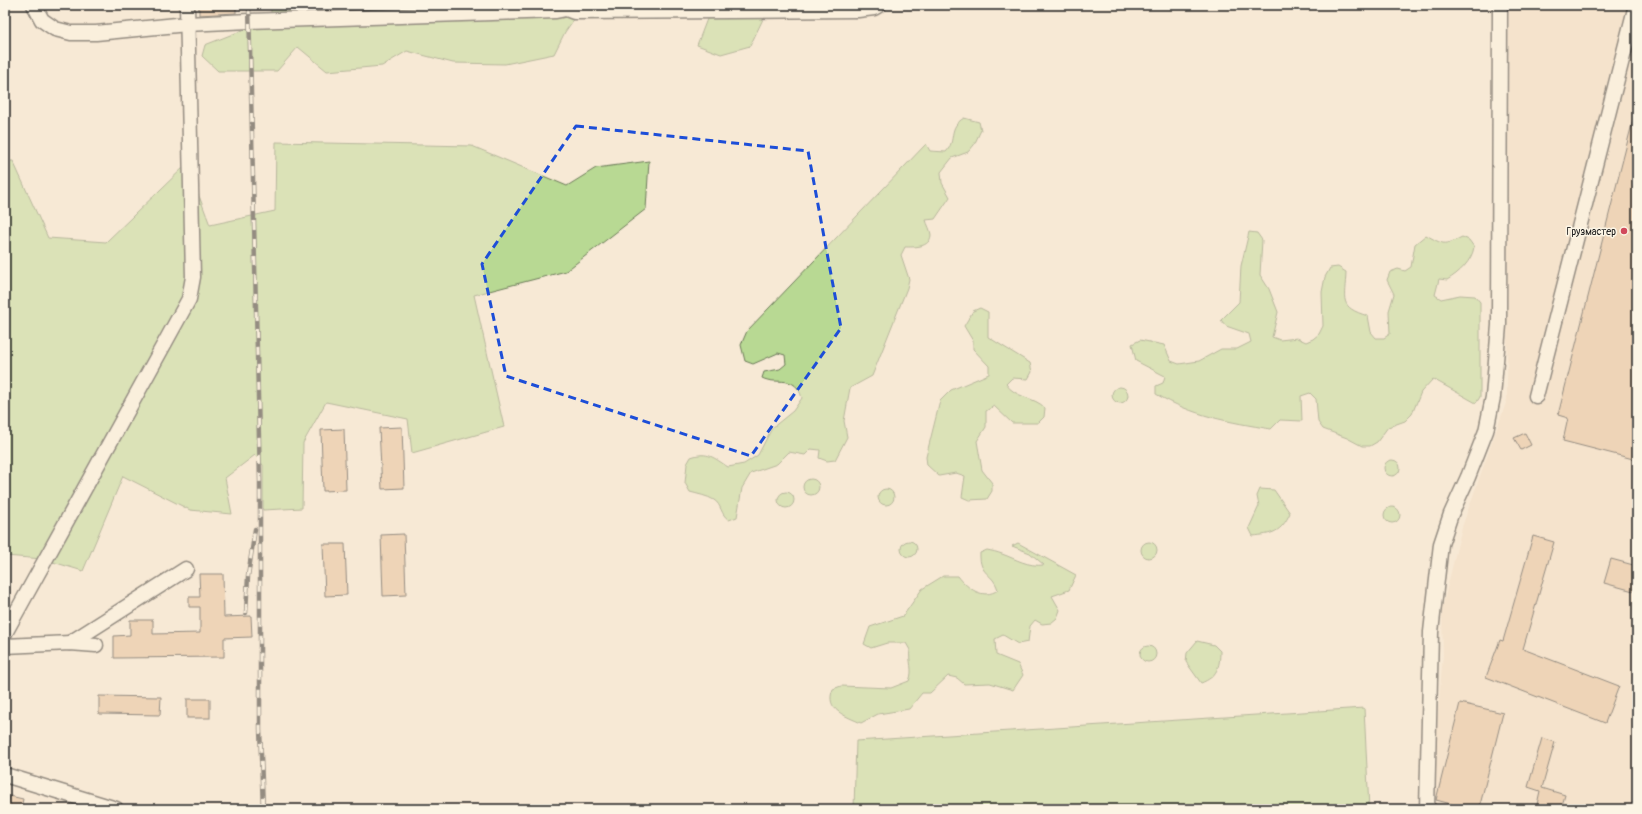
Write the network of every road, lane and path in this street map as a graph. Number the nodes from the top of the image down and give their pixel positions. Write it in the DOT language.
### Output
graph roads {
  1 [pos="34,5"];
  2 [pos="187,5"];
  3 [pos="879,5"];
  4 [pos="1500,5"];
  5 [pos="1636,5"];
  6 [pos="568,7"];
  7 [pos="502,9"];
  8 [pos="187,24"];
  9 [pos="1536,396"];
  10 [pos="186,569"];
  11 [pos="5,633"];
  12 [pos="70,643"];
  13 [pos="96,645"];
  14 [pos="5,646"];
  15 [pos="5,776"];
  16 [pos="116,809"];
  17 [pos="1427,809"];
  1 -- 8 [label="street"];
  2 -- 8 [label="street"];
  3 -- 6 [label="street"];
  4 -- 17 [label="street"];
  5 -- 9 [label="street"];
  6 -- 7 [label="street"];
  7 -- 8 [label="street"];
  8 -- 11 [label="street"];
  10 -- 12 [label="street"];
  12 -- 13 [label="street"];
  12 -- 14 [label="street"];
  15 -- 16 [label="street"];
}
